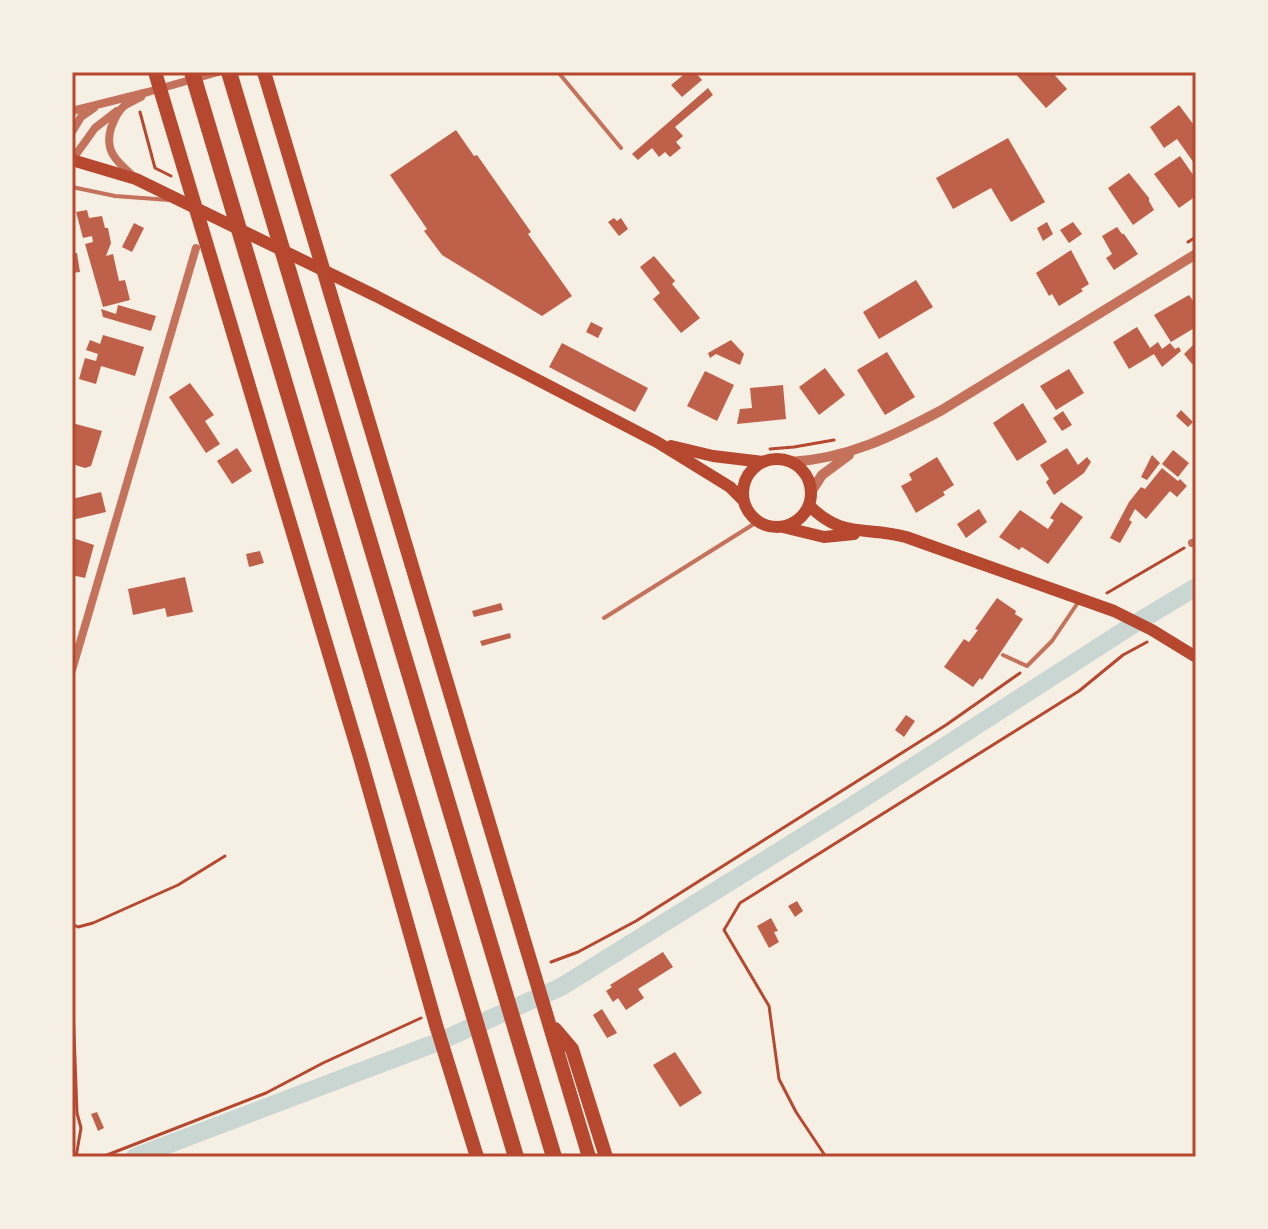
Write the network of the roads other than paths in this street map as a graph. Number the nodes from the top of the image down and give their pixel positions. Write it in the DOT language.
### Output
graph roads {
  1 [pos="192,72"];
  2 [pos="218,72"];
  3 [pos="229,72"];
  4 [pos="264,72"];
  5 [pos="558,72"];
  6 [pos="156,73"];
  7 [pos="148,92"];
  8 [pos="102,104"];
  9 [pos="121,108"];
  10 [pos="72,111"];
  11 [pos="72,132"];
  12 [pos="621,148"];
  13 [pos="72,160"];
  14 [pos="136,179"];
  15 [pos="72,187"];
  16 [pos="182,202"];
  17 [pos="200,243"];
  18 [pos="1196,254"];
  19 [pos="657,442"];
  20 [pos="853,452"];
  21 [pos="761,456"];
  22 [pos="790,462"];
  23 [pos="810,498"];
  24 [pos="743,500"];
  25 [pos="757,522"];
  26 [pos="783,527"];
  27 [pos="872,531"];
  28 [pos="1085,601"];
  29 [pos="604,618"];
  30 [pos="1003,655"];
  31 [pos="1196,657"];
  32 [pos="72,670"];
  33 [pos="550,1024"];
  34 [pos="477,1157"];
  35 [pos="516,1157"];
  36 [pos="554,1157"];
  37 [pos="589,1157"];
  38 [pos="606,1157"];
  1 -- 35 [label="highway"];
  2 -- 7 [label="street"];
  3 -- 36 [label="highway"];
  4 -- 33 [label="highway"];
  5 -- 12 [label="lane"];
  6 -- 17 [label="highway"];
  7 -- 8 [label="street"];
  7 -- 9 [label="street"];
  8 -- 10 [label="street"];
  8 -- 11 [label="street"];
  9 -- 13 [label="street"];
  9 -- 14 [label="street"];
  13 -- 14 [label="main road"];
  14 -- 16 [label="main road"];
  15 -- 16 [label="lane"];
  16 -- 19 [label="main road"];
  17 -- 32 [label="street"];
  17 -- 34 [label="highway"];
  18 -- 20 [label="street"];
  19 -- 21 [label="main road"];
  19 -- 24 [label="main road"];
  20 -- 22 [label="street"];
  20 -- 23 [label="street"];
  21 -- 22 [label="main road"];
  21 -- 24 [label="main road"];
  22 -- 23 [label="main road"];
  23 -- 26 [label="main road"];
  23 -- 27 [label="main road"];
  24 -- 25 [label="main road"];
  25 -- 26 [label="main road"];
  25 -- 29 [label="lane"];
  26 -- 27 [label="main road"];
  27 -- 28 [label="main road"];
  28 -- 30 [label="lane"];
  28 -- 31 [label="main road"];
  33 -- 37 [label="highway"];
  33 -- 38 [label="highway"];
}
